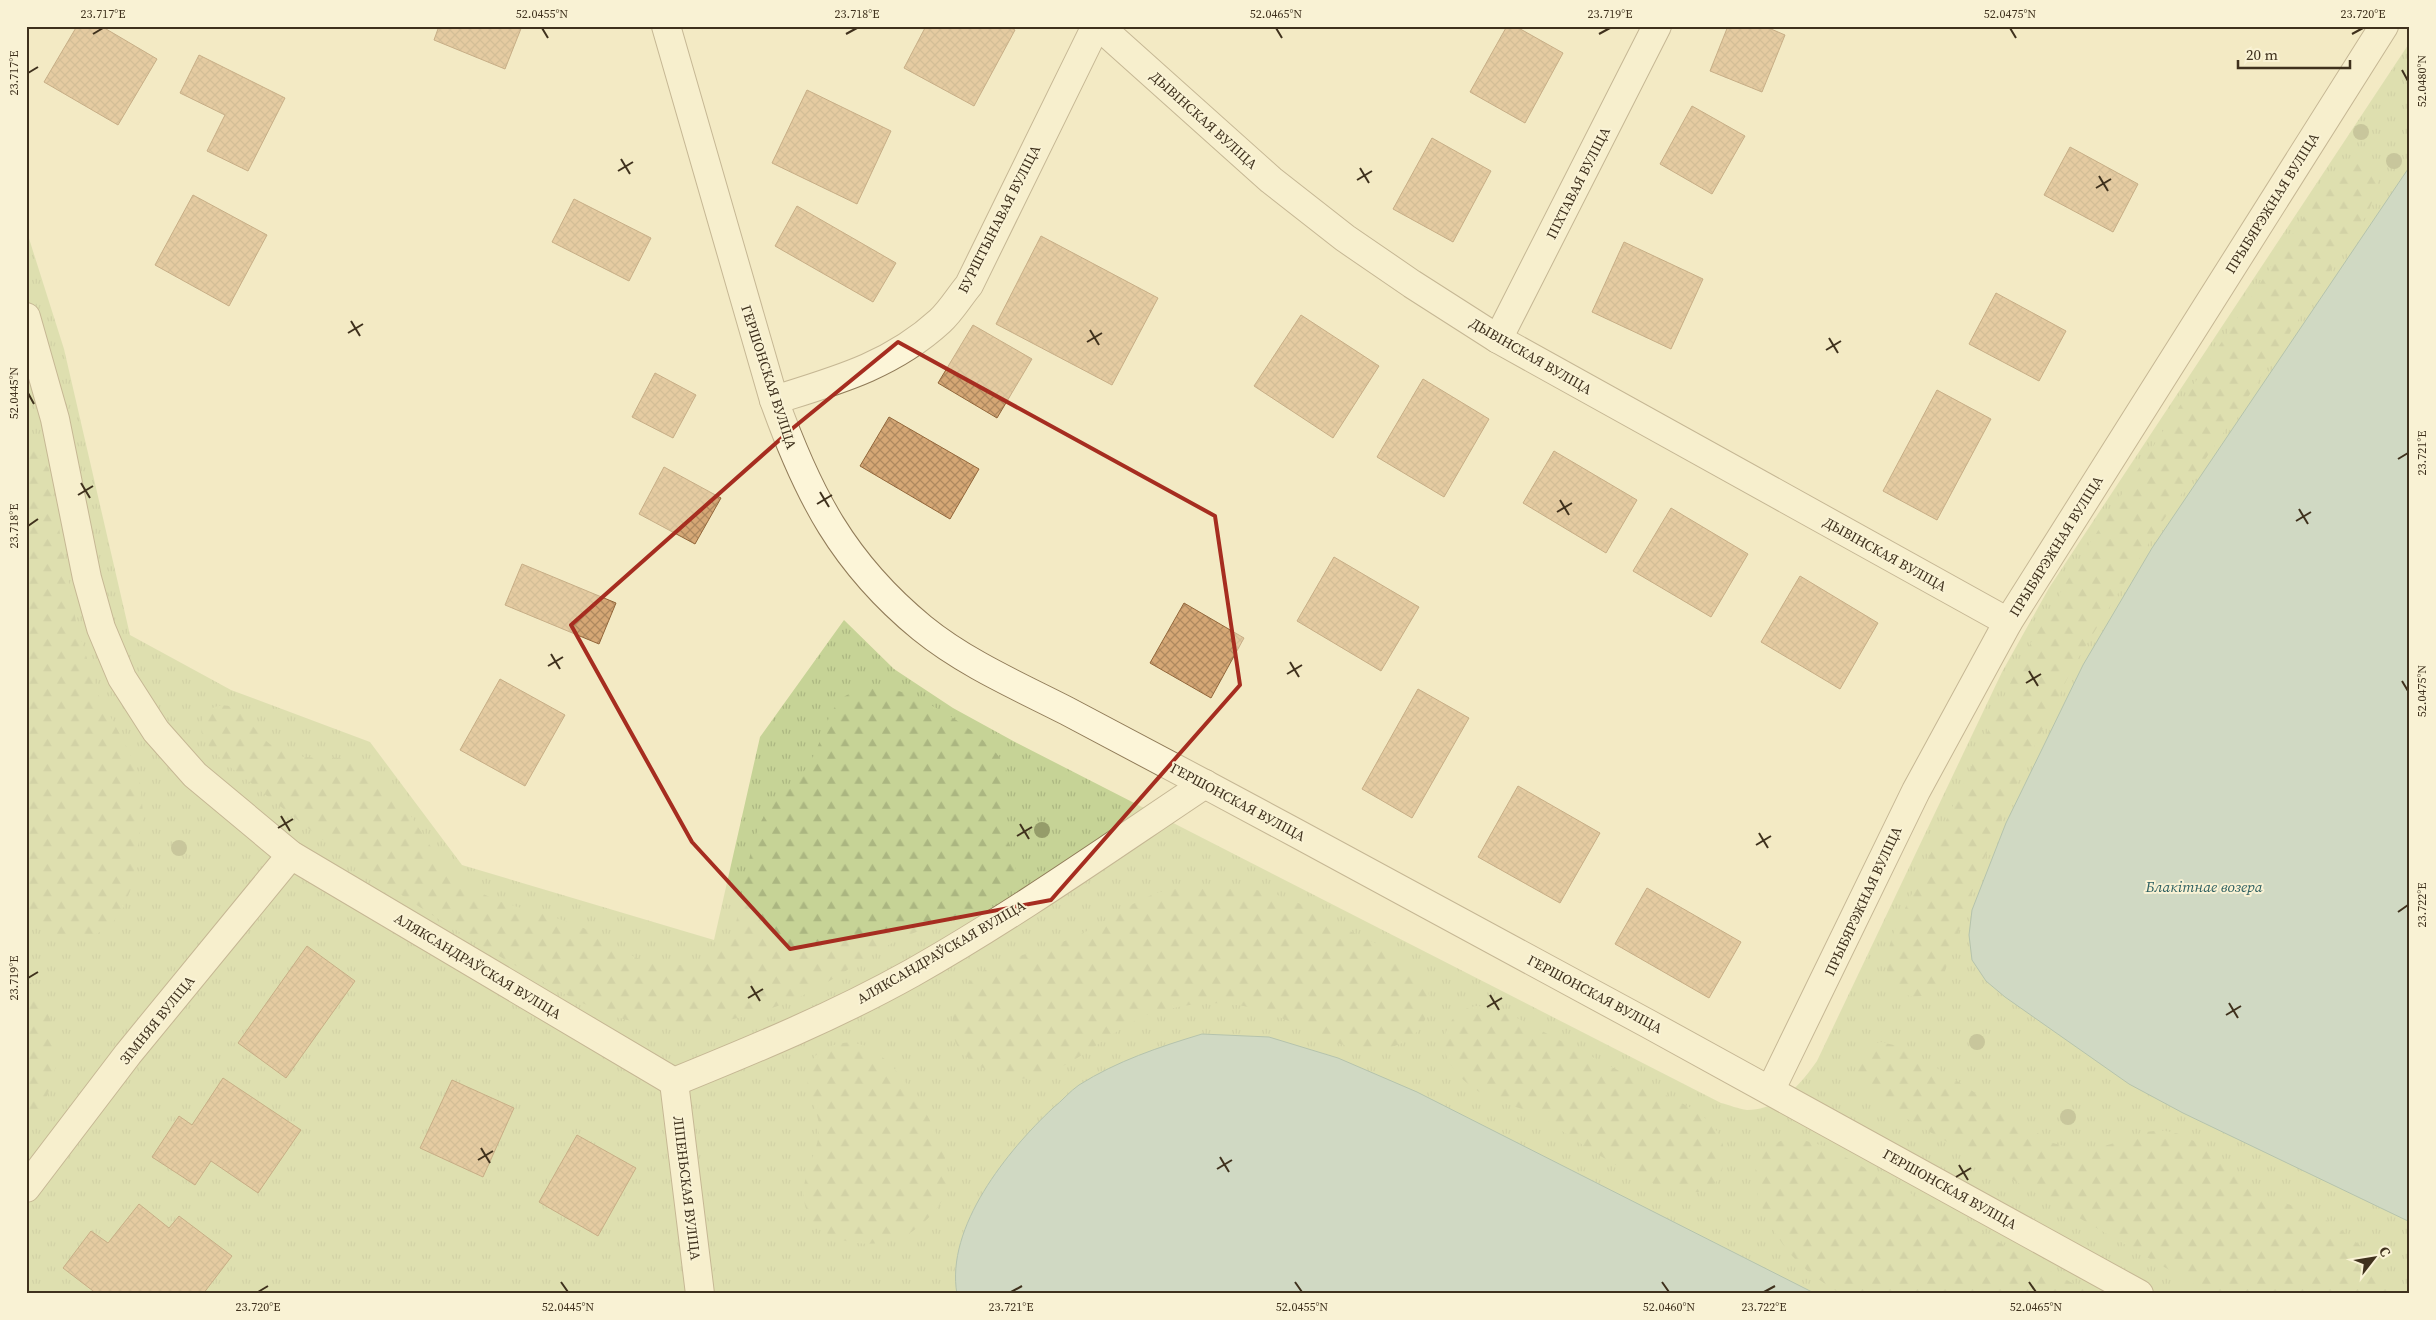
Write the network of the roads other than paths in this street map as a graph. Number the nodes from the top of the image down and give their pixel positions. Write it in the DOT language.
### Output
graph roads {
  1 [pos="666,26"];
  2 [pos="1097,26"];
  3 [pos="1657,26"];
  4 [pos="2384,26"];
  5 [pos="26,317"];
  6 [pos="1498,339"];
  7 [pos="774,400"];
  8 [pos="2008,622"];
  9 [pos="1205,784"];
  10 [pos="291,854"];
  11 [pos="674,1082"];
  12 [pos="1771,1090"];
  13 [pos="26,1188"];
  14 [pos="700,1294"];
  15 [pos="2139,1294"];
  1 -- 7 [label="street, ГЕРШОНСКАЯ ВУЛІЦА"];
  2 -- 6 [label="street, ДЫВІНСКАЯ ВУЛІЦА"];
  2 -- 7 [label="street, БУРШТЫНАВАЯ ВУЛІЦА"];
  3 -- 6 [label="street, ПІХТАВАЯ ВУЛІЦА"];
  4 -- 8 [label="street, ПРЫБЯРЭЖНАЯ ВУЛІЦА"];
  5 -- 10 [label="street, АЛЯКСАНДРАЎСКАЯ ВУЛІЦА"];
  6 -- 8 [label="street, ДЫВІНСКАЯ ВУЛІЦА"];
  7 -- 9 [label="street, ГЕРШОНСКАЯ ВУЛІЦА"];
  8 -- 12 [label="street, ПРЫБЯРЭЖНАЯ ВУЛІЦА"];
  9 -- 11 [label="street, АЛЯКСАНДРАЎСКАЯ ВУЛІЦА"];
  9 -- 12 [label="street, ГЕРШОНСКАЯ ВУЛІЦА"];
  10 -- 11 [label="street, АЛЯКСАНДРАЎСКАЯ ВУЛІЦА"];
  10 -- 13 [label="street, ЗІМНЯЯ ВУЛІЦА"];
  11 -- 14 [label="street, ЛІПЕНЬСКАЯ ВУЛІЦА"];
  12 -- 15 [label="street, ГЕРШОНСКАЯ ВУЛІЦА"];
}
